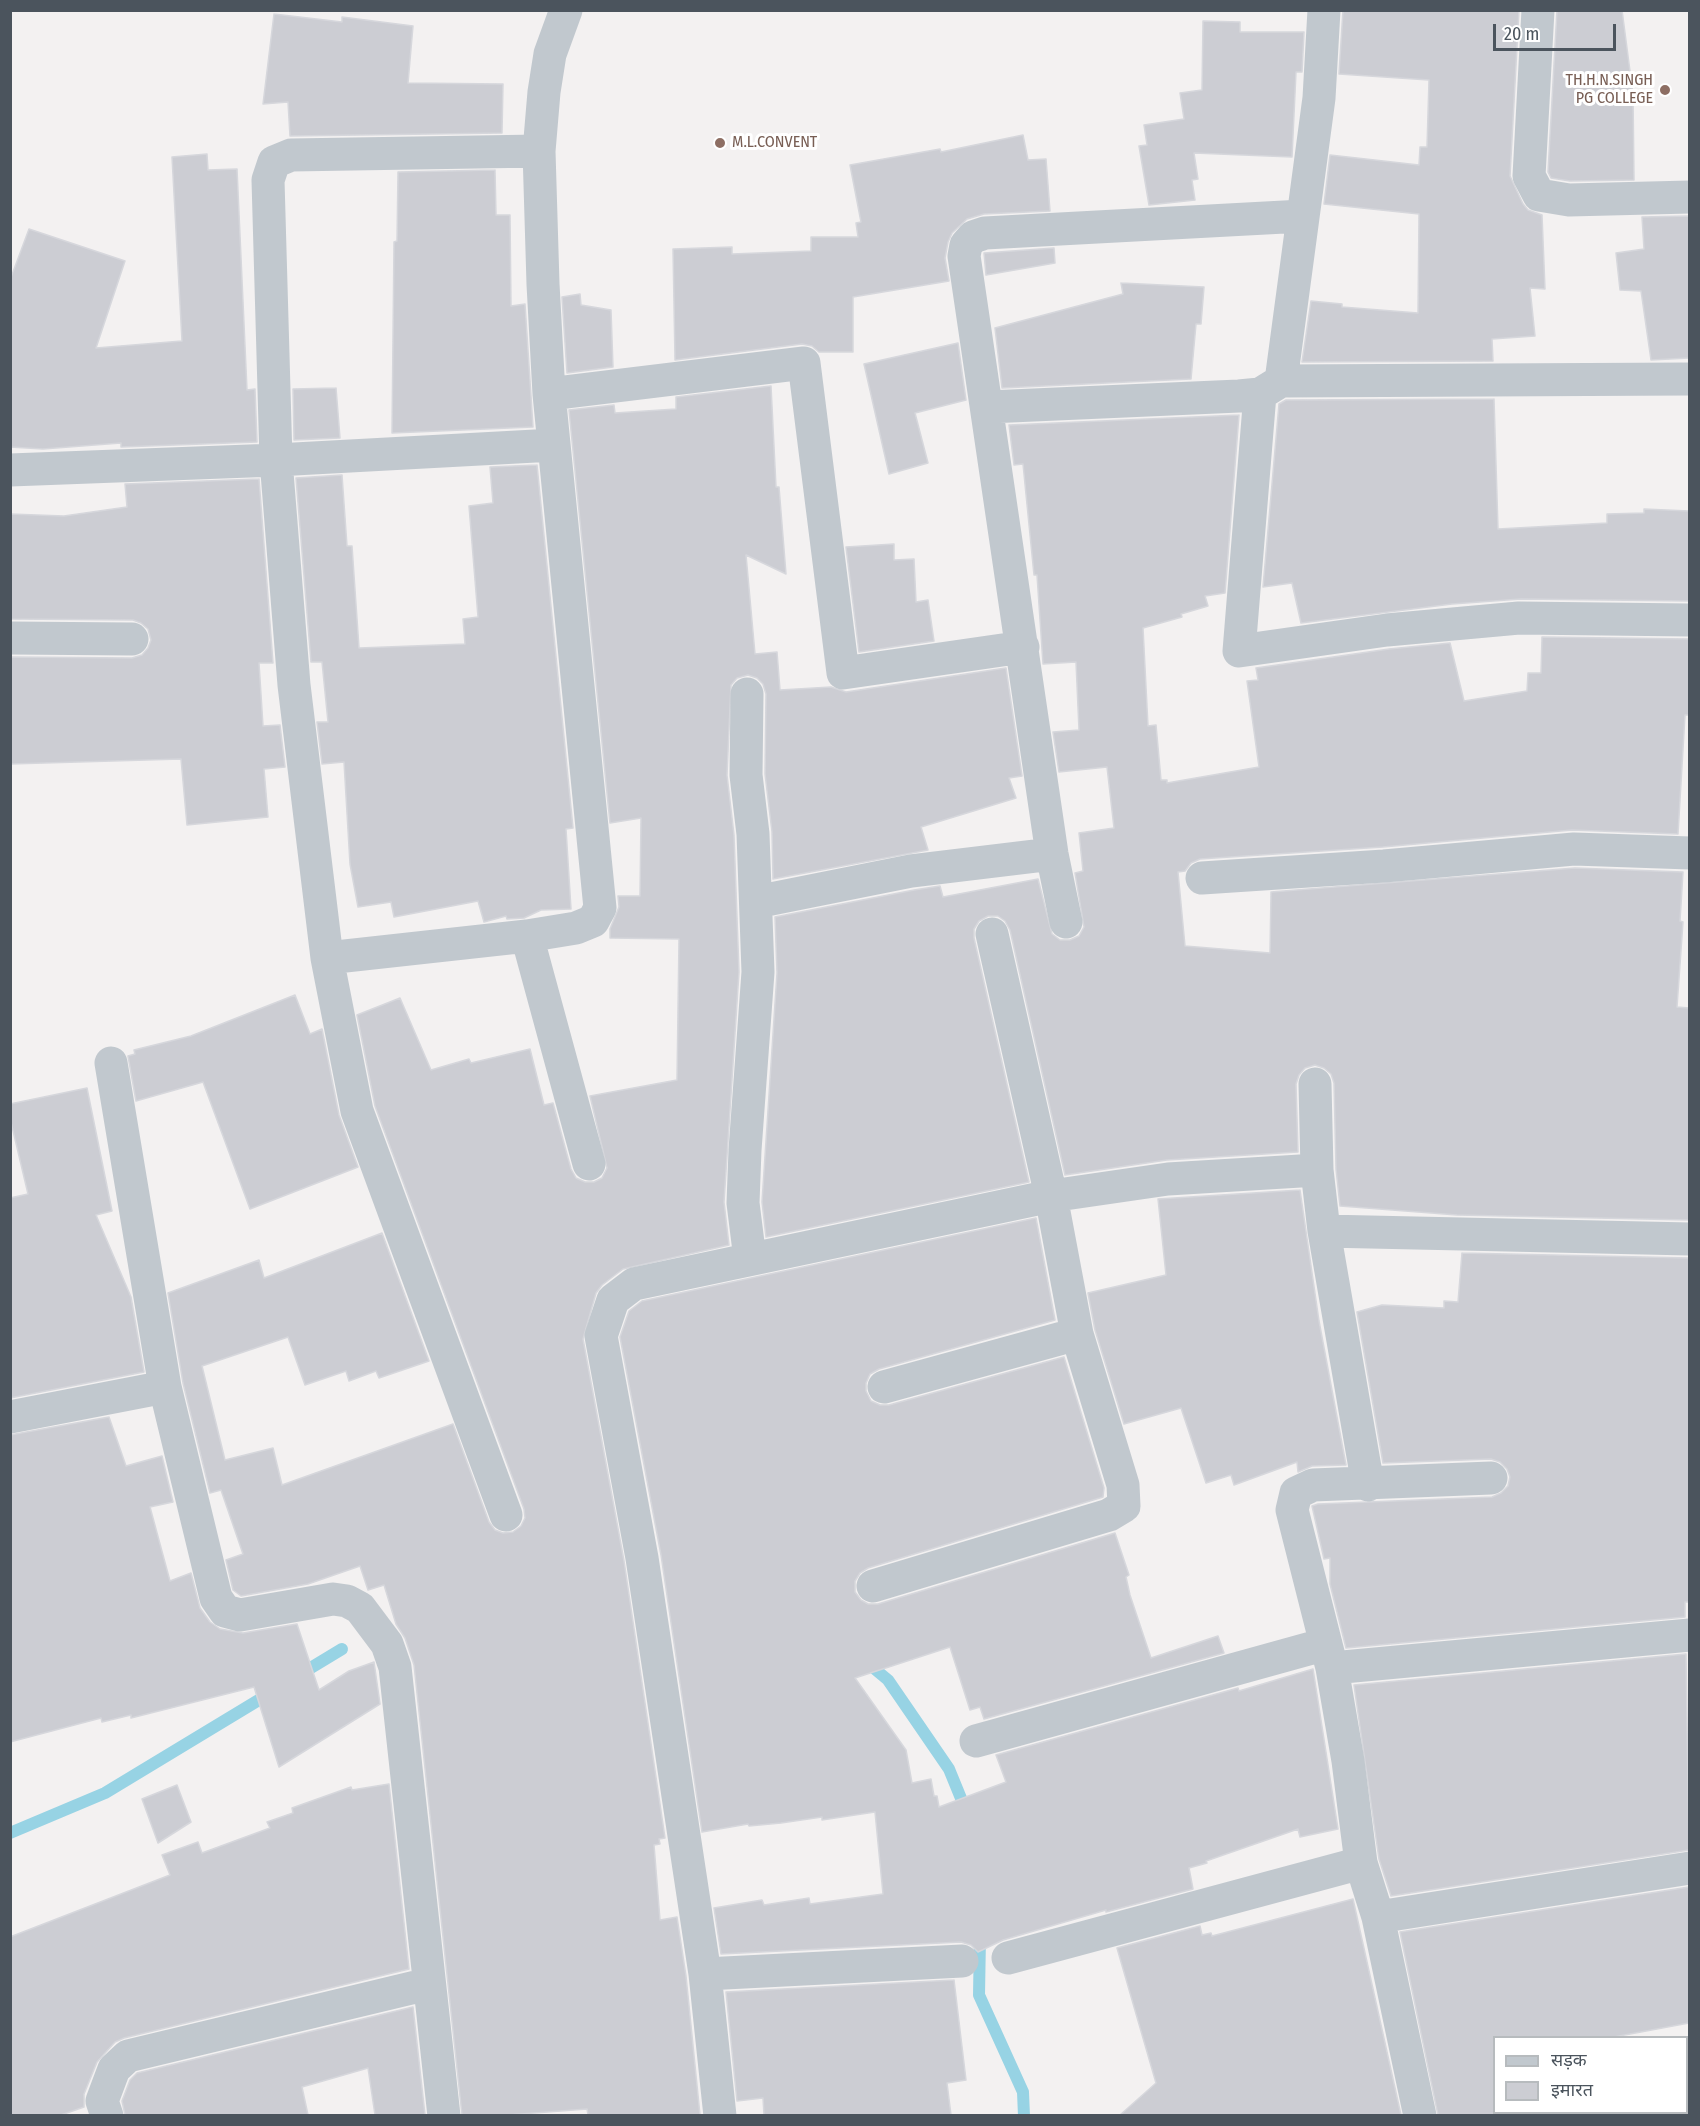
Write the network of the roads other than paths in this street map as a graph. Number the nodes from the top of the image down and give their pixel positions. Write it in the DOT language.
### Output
graph roads {
  1 [pos="566,10"];
  2 [pos="1324,10"];
  3 [pos="1538,10"];
  4 [pos="539,151"];
  5 [pos="1689,197"];
  6 [pos="1304,216"];
  7 [pos="1689,379"];
  8 [pos="1271,387"];
  9 [pos="549,394"];
  10 [pos="988,407"];
  11 [pos="554,445"];
  12 [pos="276,460"];
  13 [pos="10,470"];
  14 [pos="1689,620"];
  15 [pos="10,638"];
  16 [pos="132,639"];
  17 [pos="1023,647"];
  18 [pos="747,694"];
  19 [pos="1689,853"];
  20 [pos="1052,854"];
  21 [pos="1202,878"];
  22 [pos="756,902"];
  23 [pos="1066,922"];
  24 [pos="992,934"];
  25 [pos="527,936"];
  26 [pos="327,958"];
  27 [pos="111,1063"];
  28 [pos="1315,1084"];
  29 [pos="589,1164"];
  30 [pos="1317,1170"];
  31 [pos="1051,1196"];
  32 [pos="1324,1231"];
  33 [pos="1689,1239"];
  34 [pos="750,1259"];
  35 [pos="1077,1334"];
  36 [pos="165,1387"];
  37 [pos="884,1387"];
  38 [pos="10,1417"];
  39 [pos="1491,1478"];
  40 [pos="1368,1485"];
  41 [pos="506,1515"];
  42 [pos="873,1586"];
  43 [pos="1689,1635"];
  44 [pos="1329,1656"];
  45 [pos="976,1741"];
  46 [pos="1361,1863"];
  47 [pos="1689,1868"];
  48 [pos="1378,1917"];
  49 [pos="1008,1958"];
  50 [pos="962,1961"];
  51 [pos="705,1974"];
  52 [pos="428,1984"];
  53 [pos="107,2115"];
  54 [pos="444,2115"];
  55 [pos="720,2115"];
  56 [pos="1420,2115"];
  1 -- 4 [label="street"];
  2 -- 6 [label="street"];
  3 -- 5 [label="street"];
  4 -- 9 [label="street"];
  4 -- 12 [label="street"];
  6 -- 8 [label="street"];
  6 -- 10 [label="street"];
  7 -- 8 [label="street"];
  8 -- 10 [label="street"];
  8 -- 14 [label="street"];
  9 -- 11 [label="street"];
  9 -- 17 [label="street"];
  10 -- 17 [label="street"];
  11 -- 12 [label="street"];
  11 -- 25 [label="street"];
  12 -- 13 [label="street"];
  12 -- 26 [label="street"];
  15 -- 16 [label="street"];
  17 -- 20 [label="street"];
  18 -- 22 [label="street"];
  19 -- 21 [label="street"];
  20 -- 22 [label="street"];
  20 -- 23 [label="street"];
  22 -- 34 [label="street"];
  24 -- 31 [label="street"];
  25 -- 26 [label="street"];
  25 -- 29 [label="street"];
  26 -- 41 [label="street"];
  27 -- 36 [label="street"];
  28 -- 30 [label="street"];
  30 -- 31 [label="street"];
  30 -- 32 [label="street"];
  31 -- 34 [label="street"];
  31 -- 35 [label="street"];
  32 -- 33 [label="street"];
  32 -- 40 [label="street"];
  34 -- 51 [label="street"];
  35 -- 37 [label="street"];
  35 -- 42 [label="street"];
  36 -- 38 [label="street"];
  36 -- 52 [label="street"];
  39 -- 40 [label="street"];
  40 -- 44 [label="street"];
  43 -- 44 [label="street"];
  44 -- 45 [label="street"];
  44 -- 46 [label="street"];
  46 -- 48 [label="street"];
  46 -- 49 [label="street"];
  47 -- 48 [label="street"];
  48 -- 56 [label="street"];
  50 -- 51 [label="street"];
  51 -- 55 [label="street"];
  52 -- 53 [label="street"];
  52 -- 54 [label="street"];
}
